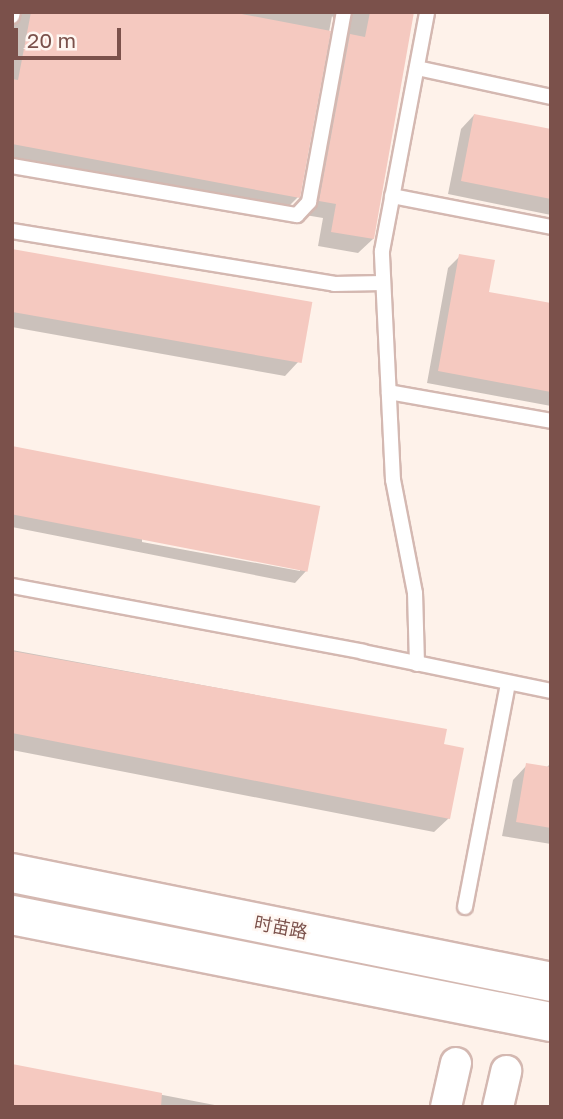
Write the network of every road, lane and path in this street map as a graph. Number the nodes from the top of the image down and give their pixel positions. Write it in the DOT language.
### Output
graph roads {
  1 [pos="344,12"];
  2 [pos="427,12"];
  3 [pos="416,68"];
  4 [pos="551,97"];
  5 [pos="12,166"];
  6 [pos="392,197"];
  7 [pos="551,227"];
  8 [pos="12,230"];
  9 [pos="383,283"];
  10 [pos="388,392"];
  11 [pos="551,421"];
  12 [pos="12,586"];
  13 [pos="417,664"];
  14 [pos="508,682"];
  15 [pos="551,691"];
  16 [pos="12,873"];
  17 [pos="465,907"];
  18 [pos="12,915"];
  19 [pos="551,982"];
  20 [pos="551,1022"];
  21 [pos="456,1063"];
  22 [pos="506,1071"];
  23 [pos="446,1107"];
  24 [pos="498,1107"];
  1 -- 5 [label="lane"];
  2 -- 3 [label="lane"];
  3 -- 4 [label="lane"];
  3 -- 6 [label="lane"];
  6 -- 7 [label="lane"];
  6 -- 9 [label="lane"];
  8 -- 9 [label="lane"];
  9 -- 10 [label="lane"];
  10 -- 11 [label="lane"];
  10 -- 13 [label="lane"];
  12 -- 13 [label="lane"];
  13 -- 14 [label="lane"];
  14 -- 15 [label="lane"];
  14 -- 17 [label="lane"];
  16 -- 19 [label="street, 时苗路"];
  18 -- 20 [label="street"];
  21 -- 23 [label="street"];
  22 -- 24 [label="street"];
}
